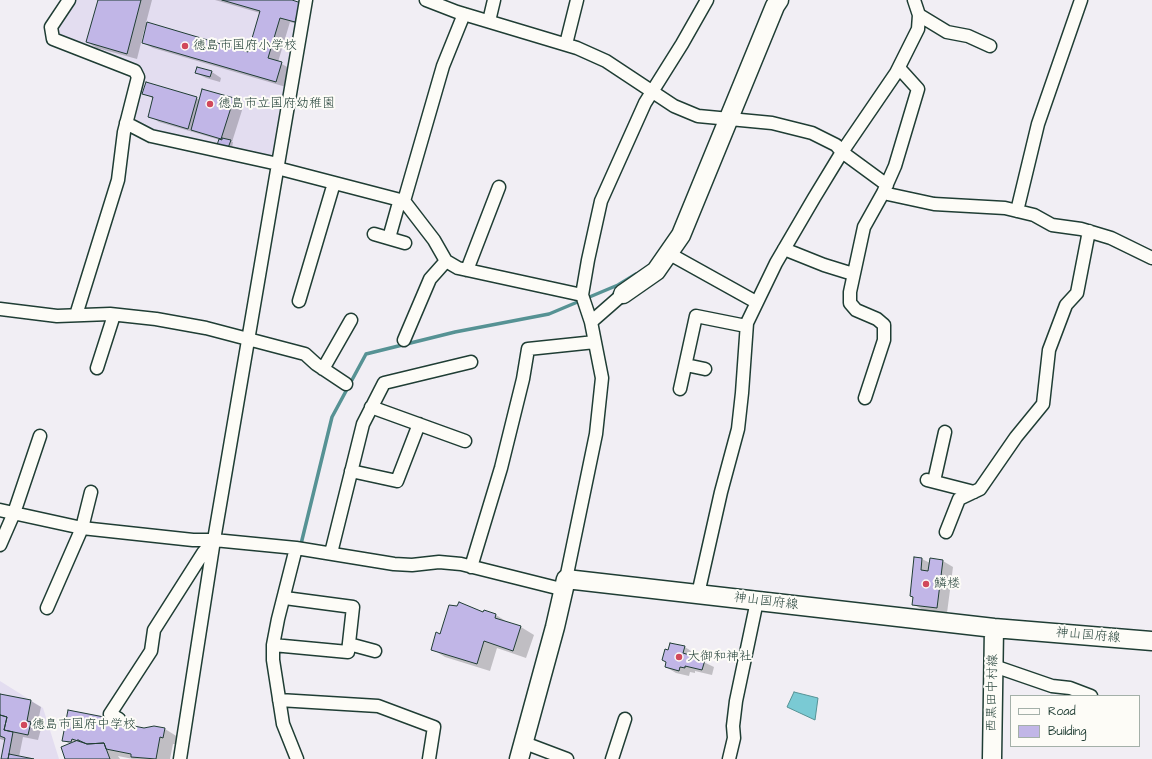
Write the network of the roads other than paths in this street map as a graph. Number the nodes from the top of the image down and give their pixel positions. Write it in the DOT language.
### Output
graph roads {
  1 [pos="69,0"];
  2 [pos="306,0"];
  3 [pos="426,0"];
  4 [pos="494,0"];
  5 [pos="577,0"];
  6 [pos="707,0"];
  7 [pos="779,0"];
  8 [pos="914,0"];
  9 [pos="1081,0"];
  10 [pos="464,14"];
  11 [pos="919,15"];
  12 [pos="489,21"];
  13 [pos="566,44"];
  14 [pos="990,46"];
  15 [pos="899,68"];
  16 [pos="652,92"];
  17 [pos="729,118"];
  18 [pos="126,122"];
  19 [pos="842,152"];
  20 [pos="278,166"];
  21 [pos="334,183"];
  22 [pos="499,186"];
  23 [pos="885,189"];
  24 [pos="404,201"];
  25 [pos="1017,211"];
  26 [pos="1089,231"];
  27 [pos="374,234"];
  28 [pos="389,238"];
  29 [pos="405,243"];
  30 [pos="784,249"];
  31 [pos="668,253"];
  32 [pos="1152,258"];
  33 [pos="446,261"];
  34 [pos="467,270"];
  35 [pos="853,274"];
  36 [pos="623,294"];
  37 [pos="583,297"];
  38 [pos="299,301"];
  39 [pos="756,302"];
  40 [pos="0,309"];
  41 [pos="76,315"];
  42 [pos="114,315"];
  43 [pos="351,320"];
  44 [pos="591,322"];
  45 [pos="746,326"];
  46 [pos="249,339"];
  47 [pos="404,340"];
  48 [pos="595,342"];
  49 [pos="471,362"];
  50 [pos="686,365"];
  51 [pos="97,368"];
  52 [pos="324,369"];
  53 [pos="705,369"];
  54 [pos="346,384"];
  55 [pos="680,389"];
  56 [pos="865,398"];
  57 [pos="372,407"];
  58 [pos="419,424"];
  59 [pos="945,432"];
  60 [pos="40,436"];
  61 [pos="465,441"];
  62 [pos="351,471"];
  63 [pos="91,492"];
  64 [pos="974,492"];
  65 [pos="0,510"];
  66 [pos="14,513"];
  67 [pos="82,528"];
  68 [pos="946,532"];
  69 [pos="214,540"];
  70 [pos="0,544"];
  71 [pos="296,548"];
  72 [pos="331,553"];
  73 [pos="471,566"];
  74 [pos="566,584"];
  75 [pos="698,594"];
  76 [pos="284,598"];
  77 [pos="757,601"];
  78 [pos="47,608"];
  79 [pos="994,628"];
  80 [pos="1152,641"];
  81 [pos="349,644"];
  82 [pos="273,645"];
  83 [pos="375,651"];
  84 [pos="994,666"];
  85 [pos="1088,695"];
  86 [pos="279,700"];
  87 [pos="119,719"];
  88 [pos="625,719"];
  89 [pos="522,742"];
  90 [pos="180,759"];
  91 [pos="296,759"];
  92 [pos="429,759"];
  93 [pos="518,759"];
  94 [pos="566,759"];
  95 [pos="612,759"];
  96 [pos="729,759"];
  97 [pos="992,759"];
  1 -- 18 [label="street"];
  2 -- 20 [label="street"];
  3 -- 10 [label="street"];
  4 -- 12 [label="street"];
  5 -- 13 [label="street"];
  6 -- 16 [label="street"];
  7 -- 17 [label="main road"];
  8 -- 11 [label="street"];
  9 -- 25 [label="street"];
  10 -- 12 [label="street"];
  10 -- 24 [label="street"];
  11 -- 14 [label="street"];
  11 -- 15 [label="street"];
  12 -- 13 [label="street"];
  13 -- 16 [label="street"];
  15 -- 19 [label="street"];
  15 -- 23 [label="street"];
  16 -- 17 [label="street"];
  16 -- 37 [label="street"];
  17 -- 19 [label="street"];
  17 -- 31 [label="main road"];
  18 -- 20 [label="street"];
  18 -- 41 [label="street"];
  19 -- 23 [label="street"];
  19 -- 30 [label="street"];
  20 -- 21 [label="street"];
  20 -- 46 [label="street"];
  21 -- 24 [label="street"];
  21 -- 38 [label="street"];
  22 -- 34 [label="street"];
  23 -- 25 [label="street"];
  23 -- 35 [label="street"];
  24 -- 28 [label="street"];
  24 -- 33 [label="street"];
  25 -- 26 [label="street"];
  26 -- 32 [label="street"];
  26 -- 64 [label="street"];
  27 -- 28 [label="street"];
  28 -- 29 [label="street"];
  30 -- 35 [label="street"];
  30 -- 39 [label="street"];
  31 -- 36 [label="main road"];
  31 -- 39 [label="street"];
  33 -- 34 [label="street"];
  33 -- 47 [label="street"];
  34 -- 37 [label="street"];
  35 -- 56 [label="street"];
  36 -- 44 [label="street"];
  37 -- 44 [label="street"];
  39 -- 45 [label="street"];
  40 -- 41 [label="street"];
  41 -- 42 [label="street"];
  42 -- 46 [label="street"];
  42 -- 51 [label="street"];
  43 -- 52 [label="street"];
  44 -- 48 [label="street"];
  45 -- 50 [label="street"];
  45 -- 75 [label="street"];
  46 -- 52 [label="street"];
  46 -- 69 [label="street"];
  48 -- 73 [label="street"];
  48 -- 74 [label="street"];
  49 -- 57 [label="street"];
  50 -- 53 [label="street"];
  50 -- 55 [label="street"];
  52 -- 54 [label="street"];
  57 -- 58 [label="street"];
  57 -- 62 [label="street"];
  58 -- 61 [label="street"];
  58 -- 62 [label="street"];
  59 -- 64 [label="street"];
  60 -- 66 [label="street"];
  62 -- 72 [label="street"];
  63 -- 67 [label="street"];
  64 -- 68 [label="street"];
  65 -- 66 [label="street"];
  66 -- 67 [label="street"];
  66 -- 70 [label="street"];
  67 -- 69 [label="street"];
  67 -- 78 [label="street"];
  69 -- 71 [label="street"];
  69 -- 87 [label="street"];
  69 -- 90 [label="street"];
  71 -- 72 [label="street"];
  71 -- 76 [label="street"];
  72 -- 73 [label="street"];
  73 -- 74 [label="street"];
  74 -- 75 [label="main road, 神山国府線"];
  74 -- 89 [label="main road"];
  75 -- 77 [label="main road, 神山国府線"];
  76 -- 81 [label="street"];
  76 -- 82 [label="street"];
  77 -- 79 [label="main road, 神山国府線"];
  77 -- 96 [label="street"];
  79 -- 80 [label="main road, 神山国府線"];
  79 -- 84 [label="main road, 西黒田中村線"];
  81 -- 82 [label="street"];
  81 -- 83 [label="street"];
  82 -- 86 [label="street"];
  84 -- 85 [label="street"];
  84 -- 97 [label="main road, 西黒田中村線"];
  86 -- 91 [label="street"];
  86 -- 92 [label="street"];
  88 -- 95 [label="street"];
  89 -- 93 [label="main road"];
  89 -- 94 [label="street"];
}
